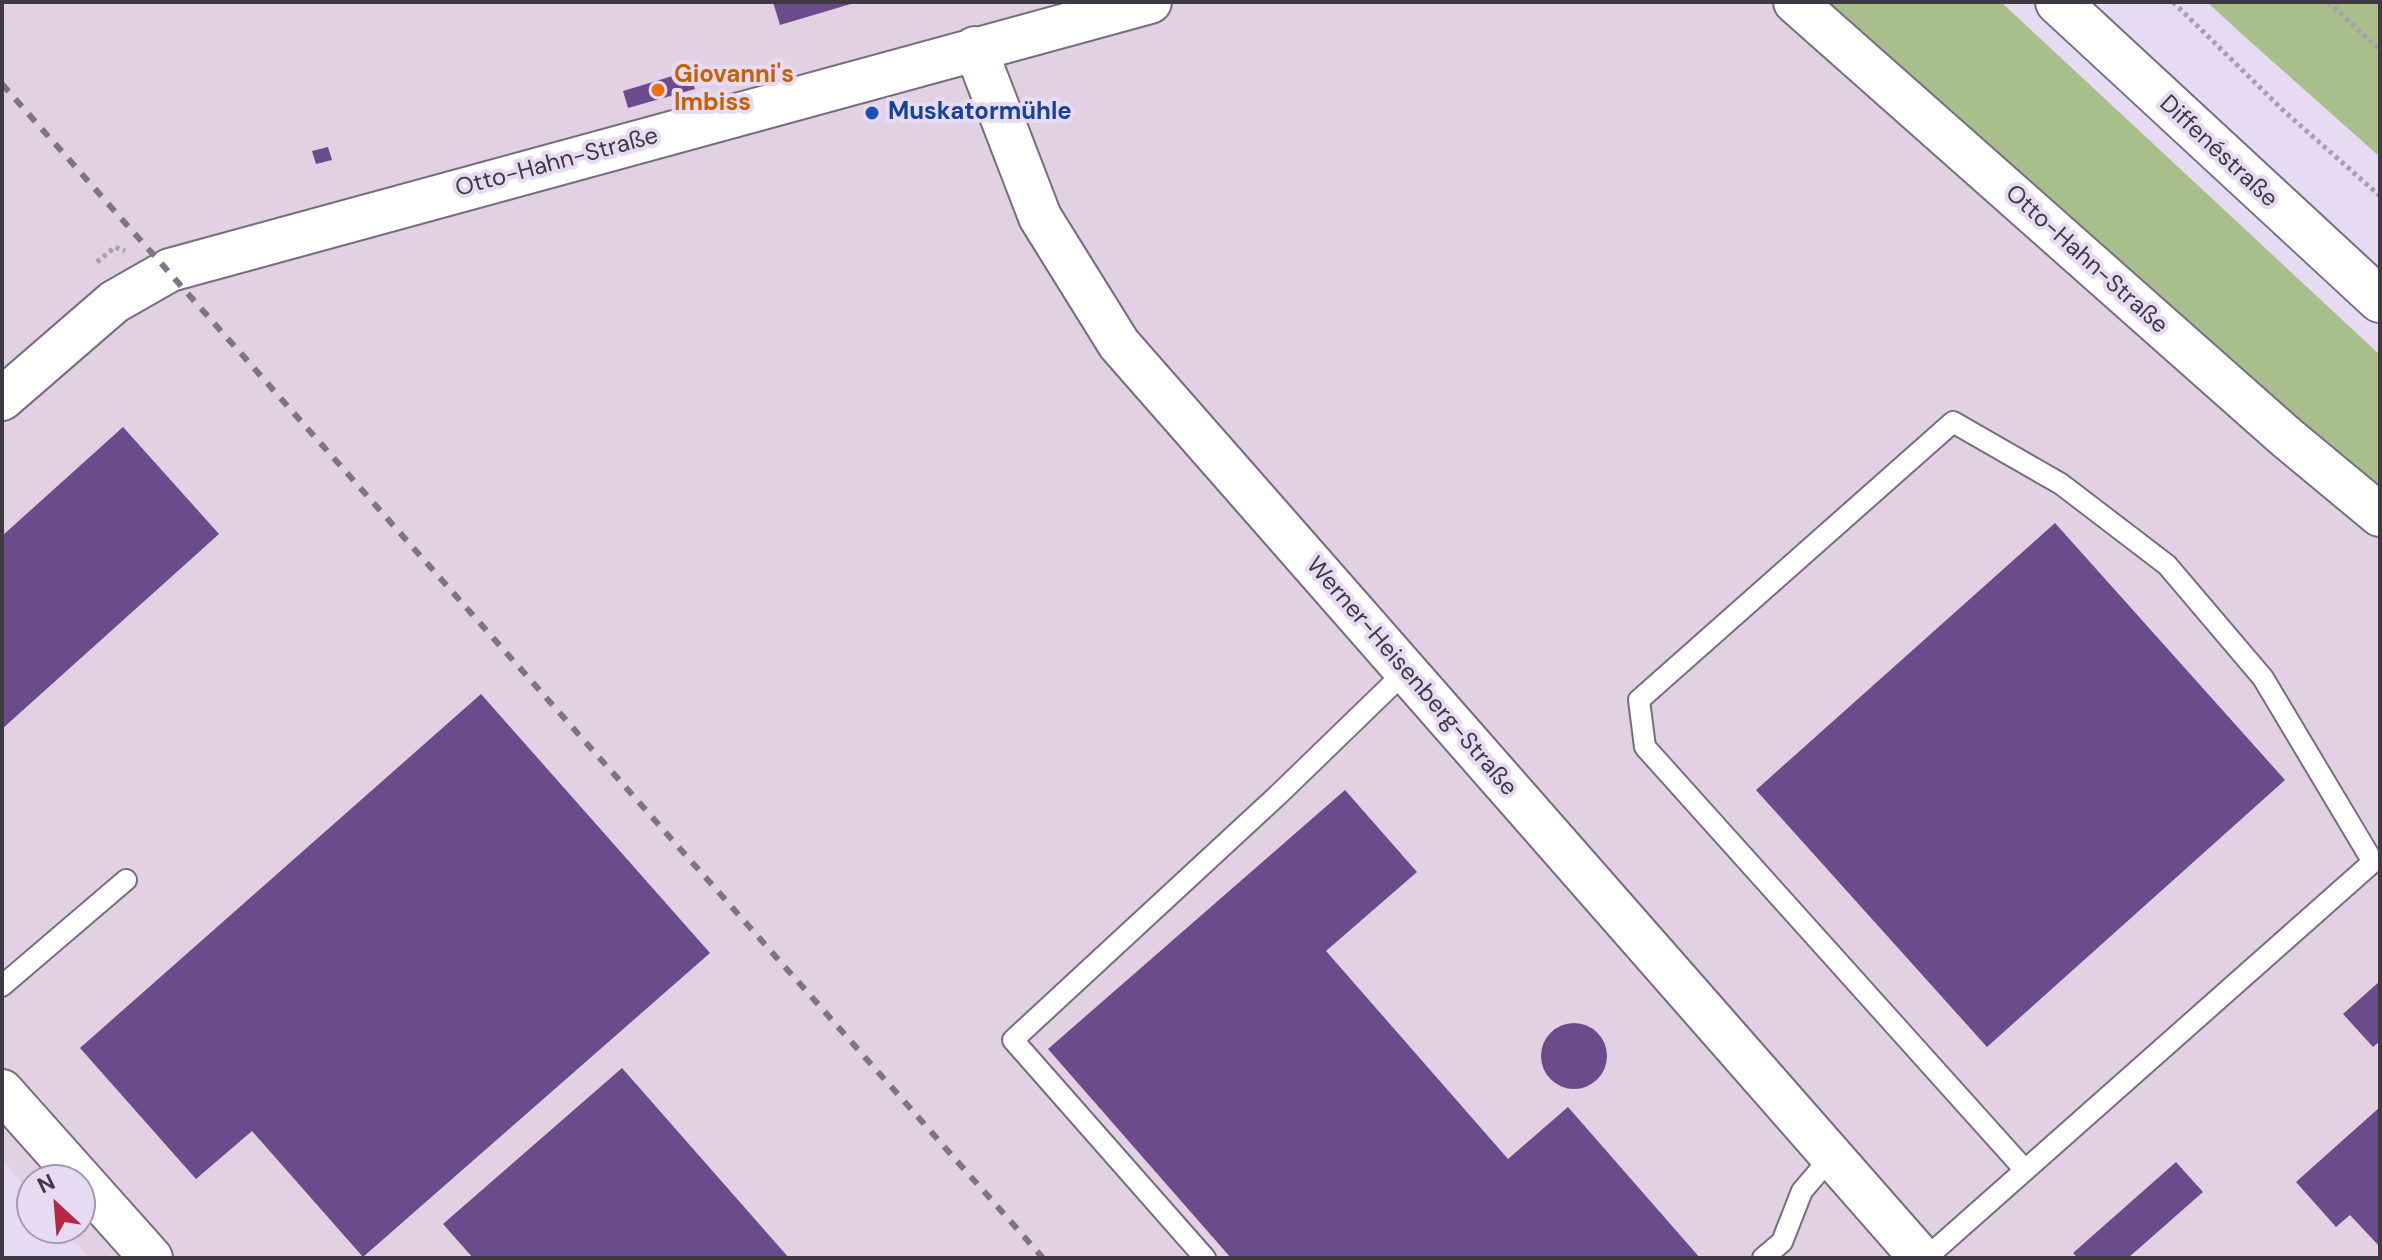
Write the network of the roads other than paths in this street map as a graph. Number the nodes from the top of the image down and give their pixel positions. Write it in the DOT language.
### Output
graph roads {
  1 [pos="1150,2"];
  2 [pos="1795,2"];
  3 [pos="2058,2"];
  4 [pos="975,48"];
  5 [pos="2380,300"];
  6 [pos="2,399"];
  7 [pos="2380,515"];
  8 [pos="1406,671"];
  9 [pos="126,880"];
  10 [pos="2,986"];
  11 [pos="2,1091"];
  12 [pos="1832,1156"];
  13 [pos="2025,1170"];
  14 [pos="151,1258"];
  15 [pos="1205,1258"];
  16 [pos="1763,1258"];
  17 [pos="1923,1258"];
  1 -- 4 [label="street, Otto-Hahn-Straße"];
  2 -- 7 [label="street, Otto-Hahn-Straße"];
  3 -- 5 [label="main road, Diffenéstraße"];
  4 -- 6 [label="street, Otto-Hahn-Straße"];
  4 -- 8 [label="street, Werner-Heisenberg-Straße"];
  8 -- 12 [label="street, Werner-Heisenberg-Straße"];
  8 -- 15 [label="lane"];
  9 -- 10 [label="lane"];
  11 -- 14 [label="street"];
  12 -- 16 [label="lane"];
  12 -- 17 [label="street, Werner-Heisenberg-Straße"];
  13 -- 13 [label="lane"];
  13 -- 17 [label="lane"];
}
